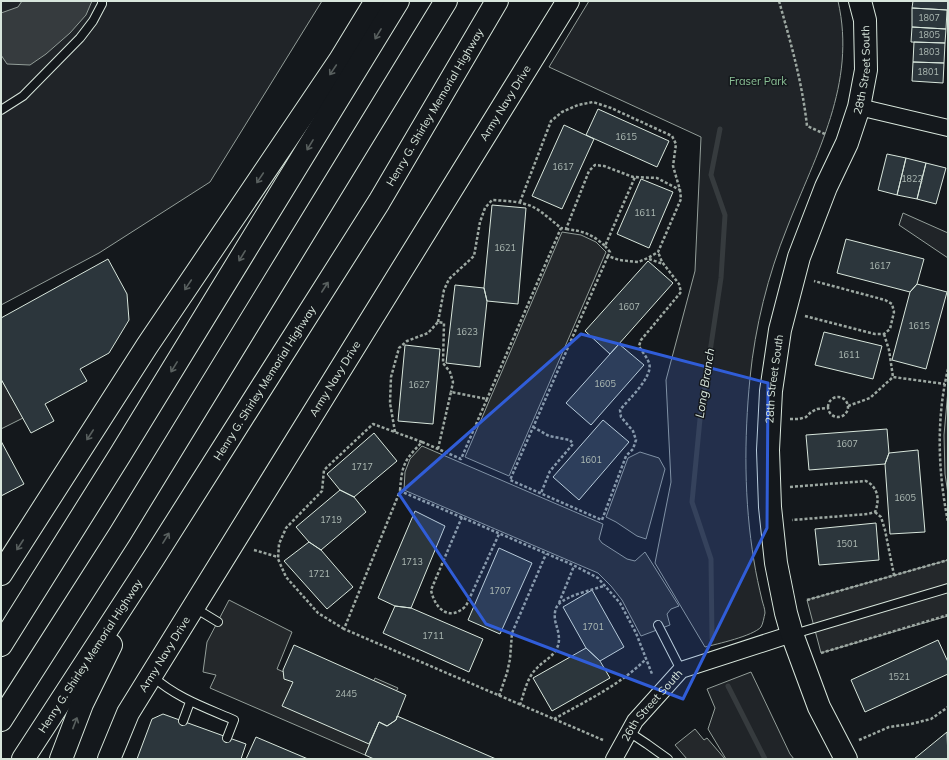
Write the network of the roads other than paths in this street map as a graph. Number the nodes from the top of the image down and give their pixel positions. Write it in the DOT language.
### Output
graph roads {
  1 [pos="102,1"];
  2 [pos="376,1"];
  3 [pos="398,1"];
  4 [pos="446,1"];
  5 [pos="497,1"];
  6 [pos="568,1"];
  7 [pos="860,1"];
  8 [pos="859,107"];
  9 [pos="1,110"];
  10 [pos="948,128"];
  11 [pos="153,559"];
  12 [pos="1,574"];
  13 [pos="948,588"];
  14 [pos="194,607"];
  15 [pos="218,622"];
  16 [pos="658,625"];
  17 [pos="792,634"];
  18 [pos="1,645"];
  19 [pos="681,670"];
  20 [pos="152,676"];
  21 [pos="190,702"];
  22 [pos="1,720"];
  23 [pos="183,721"];
  24 [pos="629,732"];
  25 [pos="227,738"];
  26 [pos="23,759"];
  27 [pos="61,759"];
  28 [pos="109,759"];
  29 [pos="614,759"];
  30 [pos="668,759"];
  31 [pos="846,759"];
  1 -- 9 [label="lane"];
  2 -- 12 [label="main road, one-way"];
  3 -- 18 [label="main road, one-way"];
  4 -- 22 [label="main road"];
  11 -- 5 [label="main road, Henry G. Shirley Memorial Highway, one-way"];
  6 -- 14 [label="main road, Army Navy Drive"];
  7 -- 8 [label="main road, 28th Street South"];
  8 -- 10 [label="street"];
  8 -- 17 [label="main road, 28th Street South"];
  11 -- 26 [label="main road, Henry G. Shirley Memorial Highway"];
  27 -- 11 [label="main road, one-way"];
  13 -- 17 [label="lane"];
  14 -- 15 [label="lane"];
  14 -- 20 [label="main road, Army Navy Drive"];
  16 -- 19 [label="lane"];
  17 -- 19 [label="street, 26th Street South"];
  17 -- 31 [label="main road, 28th Street South"];
  19 -- 24 [label="street, 26th Street South"];
  20 -- 21 [label="lane"];
  20 -- 28 [label="main road, Army Navy Drive"];
  21 -- 23 [label="lane"];
  21 -- 25 [label="lane"];
  24 -- 29 [label="street, 26th Street South"];
  24 -- 30 [label="lane"];
}
